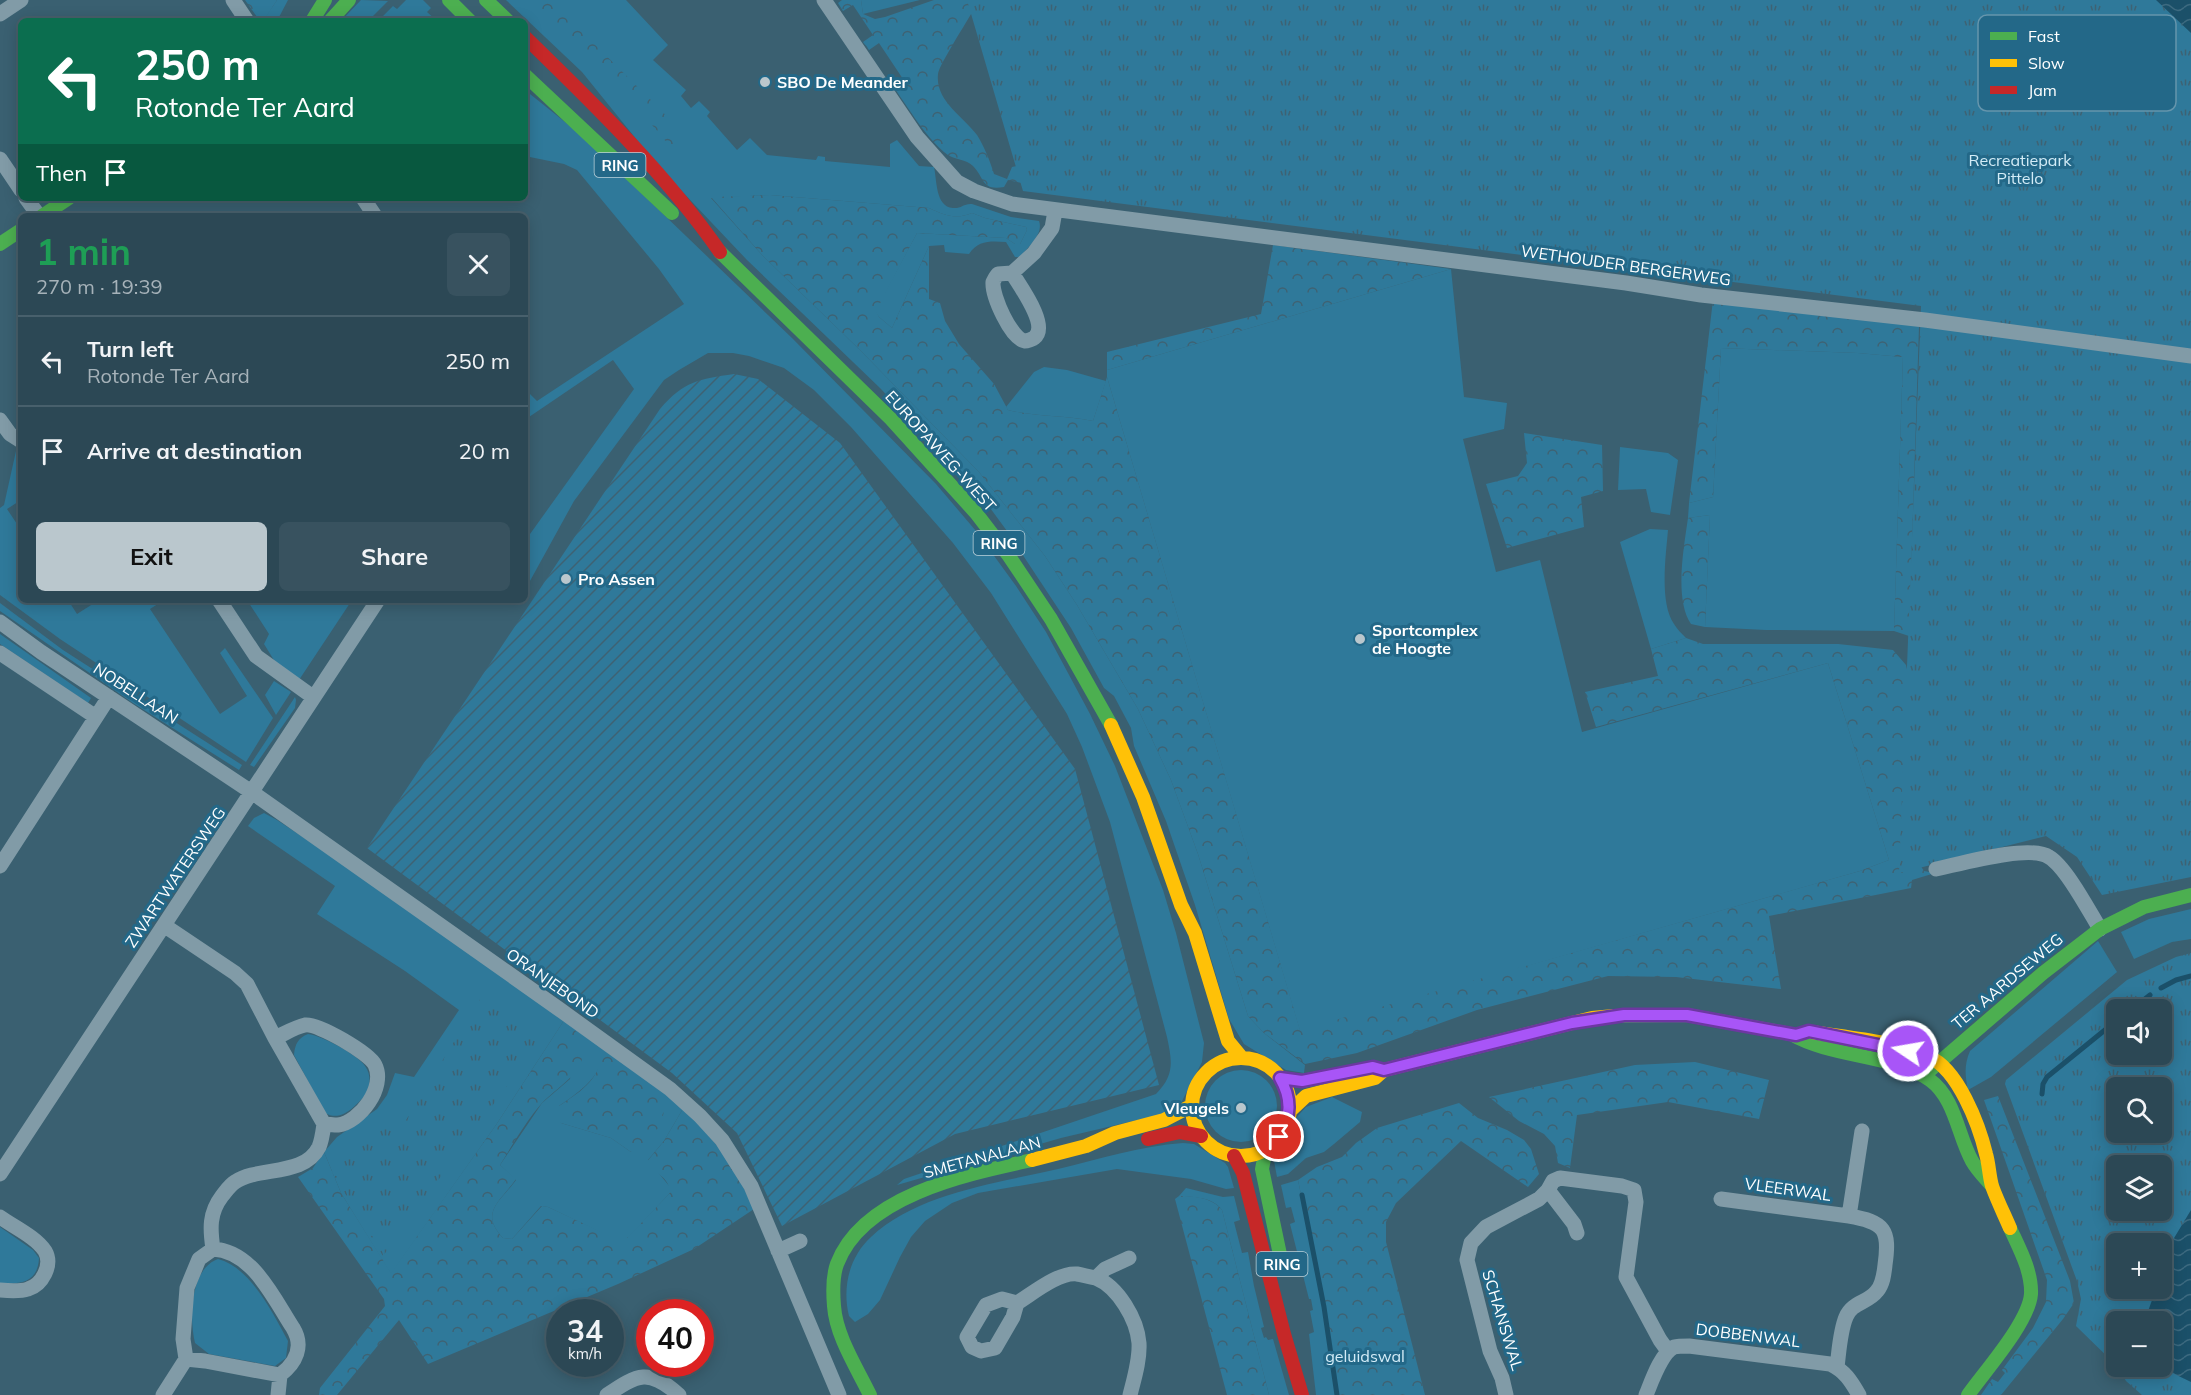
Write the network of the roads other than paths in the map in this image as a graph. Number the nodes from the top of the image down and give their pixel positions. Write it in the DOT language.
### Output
graph roads {
  1 [pos="21,0"];
  2 [pos="233,0"];
  3 [pos="325,0"];
  4 [pos="350,0"];
  5 [pos="449,0"];
  6 [pos="486,0"];
  7 [pos="824,0"];
  8 [pos="0,14"];
  9 [pos="245,18"];
  10 [pos="314,18"];
  11 [pos="333,18"];
  12 [pos="467,18"];
  13 [pos="505,18"];
  14 [pos="528,40"];
  15 [pos="528,78"];
  16 [pos="0,159"];
  17 [pos="18,186"];
  18 [pos="28,201"];
  19 [pos="64,201"];
  20 [pos="1055,211"];
  21 [pos="38,213"];
  22 [pos="46,213"];
  23 [pos="18,232"];
  24 [pos="0,244"];
  25 [pos="719,250"];
  26 [pos="1012,273"];
  27 [pos="2191,356"];
  28 [pos="0,420"];
  29 [pos="18,439"];
  30 [pos="221,603"];
  31 [pos="376,603"];
  32 [pos="0,622"];
  33 [pos="0,653"];
  34 [pos="109,697"];
  35 [pos="313,697"];
  36 [pos="96,717"];
  37 [pos="253,793"];
  38 [pos="2,858"];
  39 [pos="1936,869"];
  40 [pos="2191,895"];
  41 [pos="1181,905"];
  42 [pos="165,926"];
  43 [pos="2100,929"];
  44 [pos="1204,1009"];
  45 [pos="1796,1035"];
  46 [pos="275,1038"];
  47 [pos="1213,1052"];
  48 [pos="1242,1058"];
  49 [pos="1939,1062"];
  50 [pos="1211,1068"];
  51 [pos="1384,1070"];
  52 [pos="1924,1076"];
  53 [pos="1280,1078"];
  54 [pos="1191,1106"];
  55 [pos="1289,1112"];
  56 [pos="324,1124"];
  57 [pos="1862,1131"];
  58 [pos="1201,1136"];
  59 [pos="1088,1146"];
  60 [pos="1266,1149"];
  61 [pos="1234,1156"];
  62 [pos="0,1174"];
  63 [pos="1992,1186"];
  64 [pos="1548,1190"];
  65 [pos="1721,1199"];
  66 [pos="1849,1216"];
  67 [pos="0,1217"];
  68 [pos="1577,1233"];
  69 [pos="800,1241"];
  70 [pos="213,1249"];
  71 [pos="778,1251"];
  72 [pos="1129,1258"];
  73 [pos="1096,1278"];
  74 [pos="0,1290"];
  75 [pos="1017,1303"];
  76 [pos="843,1334"];
  77 [pos="818,1345"];
  78 [pos="1668,1351"];
  79 [pos="186,1359"];
  80 [pos="1837,1367"];
  81 [pos="280,1375"];
  82 [pos="1299,1381"];
  83 [pos="163,1395"];
  84 [pos="278,1395"];
  85 [pos="607,1395"];
  86 [pos="679,1395"];
  87 [pos="839,1395"];
  88 [pos="870,1395"];
  89 [pos="1130,1395"];
  90 [pos="1302,1395"];
  91 [pos="1506,1395"];
  92 [pos="1646,1395"];
  93 [pos="1859,1395"];
  94 [pos="1968,1395"];
  1 -- 8 [label="street"];
  2 -- 9 [label="street"];
  3 -- 10 [label="street"];
  4 -- 11 [label="street"];
  5 -- 12 [label="street"];
  6 -- 13 [label="street"];
  7 -- 20 [label="street, WETHOUDER BERGERWEG"];
  14 -- 25 [label="street, EUROPAWEG-WEST / RING"];
  15 -- 25 [label="street, EUROPAWEG-WEST / RING"];
  16 -- 17 [label="street"];
  18 -- 21 [label="street"];
  19 -- 22 [label="street"];
  20 -- 26 [label="street"];
  20 -- 27 [label="street, WETHOUDER BERGERWEG"];
  23 -- 24 [label="street"];
  25 -- 41 [label="street, EUROPAWEG-WEST / RING"];
  28 -- 29 [label="street"];
  30 -- 35 [label="street"];
  31 -- 35 [label="street, ZWARTWATERSWEG"];
  32 -- 34 [label="street, NOBELLAAN"];
  33 -- 36 [label="street"];
  34 -- 36 [label="street"];
  34 -- 37 [label="street, NOBELLAAN"];
  35 -- 37 [label="street, ZWARTWATERSWEG"];
  36 -- 38 [label="street"];
  37 -- 42 [label="street, ZWARTWATERSWEG"];
  37 -- 71 [label="street, ORANJEBOND"];
  39 -- 43 [label="street"];
  40 -- 43 [label="street, TER AARDSEWEG"];
  41 -- 44 [label="street, EUROPAWEG-WEST / RING"];
  41 -- 48 [label="street, EUROPAWEG-WEST / RING"];
  42 -- 46 [label="street"];
  42 -- 62 [label="street, ZWARTWATERSWEG"];
  43 -- 49 [label="street, TER AARDSEWEG"];
  45 -- 49 [label="street"];
  45 -- 51 [label="street"];
  45 -- 52 [label="street"];
  46 -- 56 [label="street"];
  46 -- 56 [label="street"];
  47 -- 50 [label="street"];
  48 -- 50 [label="street"];
  48 -- 53 [label="street"];
  49 -- 52 [label="street, TER AARDSEWEG"];
  49 -- 63 [label="street"];
  50 -- 54 [label="street"];
  51 -- 53 [label="street"];
  51 -- 55 [label="street"];
  52 -- 63 [label="street"];
  53 -- 55 [label="street"];
  54 -- 58 [label="street"];
  54 -- 59 [label="street, SMETANALAAN"];
  55 -- 60 [label="street"];
  56 -- 70 [label="street"];
  57 -- 66 [label="street, VLEERWAL"];
  58 -- 59 [label="street, SMETANALAAN"];
  58 -- 61 [label="street"];
  59 -- 76 [label="street, SMETANALAAN"];
  60 -- 61 [label="street"];
  60 -- 82 [label="street, RING"];
  61 -- 82 [label="street, RING"];
  63 -- 94 [label="street"];
  64 -- 68 [label="street"];
  64 -- 78 [label="street, SCHANSWAL"];
  64 -- 91 [label="street, SCHANSWAL"];
  65 -- 66 [label="street, VLEERWAL"];
  66 -- 80 [label="street, VLEERWAL"];
  67 -- 74 [label="street"];
  69 -- 71 [label="street"];
  70 -- 79 [label="street"];
  70 -- 81 [label="street"];
  71 -- 77 [label="street, ORANJEBOND"];
  72 -- 73 [label="street"];
  73 -- 75 [label="street"];
  73 -- 89 [label="street"];
  76 -- 77 [label="street"];
  76 -- 88 [label="street, SMETANALAAN"];
  77 -- 87 [label="street, ORANJEBOND"];
  78 -- 80 [label="street, DOBBENWAL"];
  78 -- 92 [label="street"];
  79 -- 81 [label="street"];
  79 -- 83 [label="street"];
  80 -- 93 [label="street"];
  81 -- 84 [label="street"];
  82 -- 90 [label="street, RING"];
  85 -- 86 [label="street"];
}
